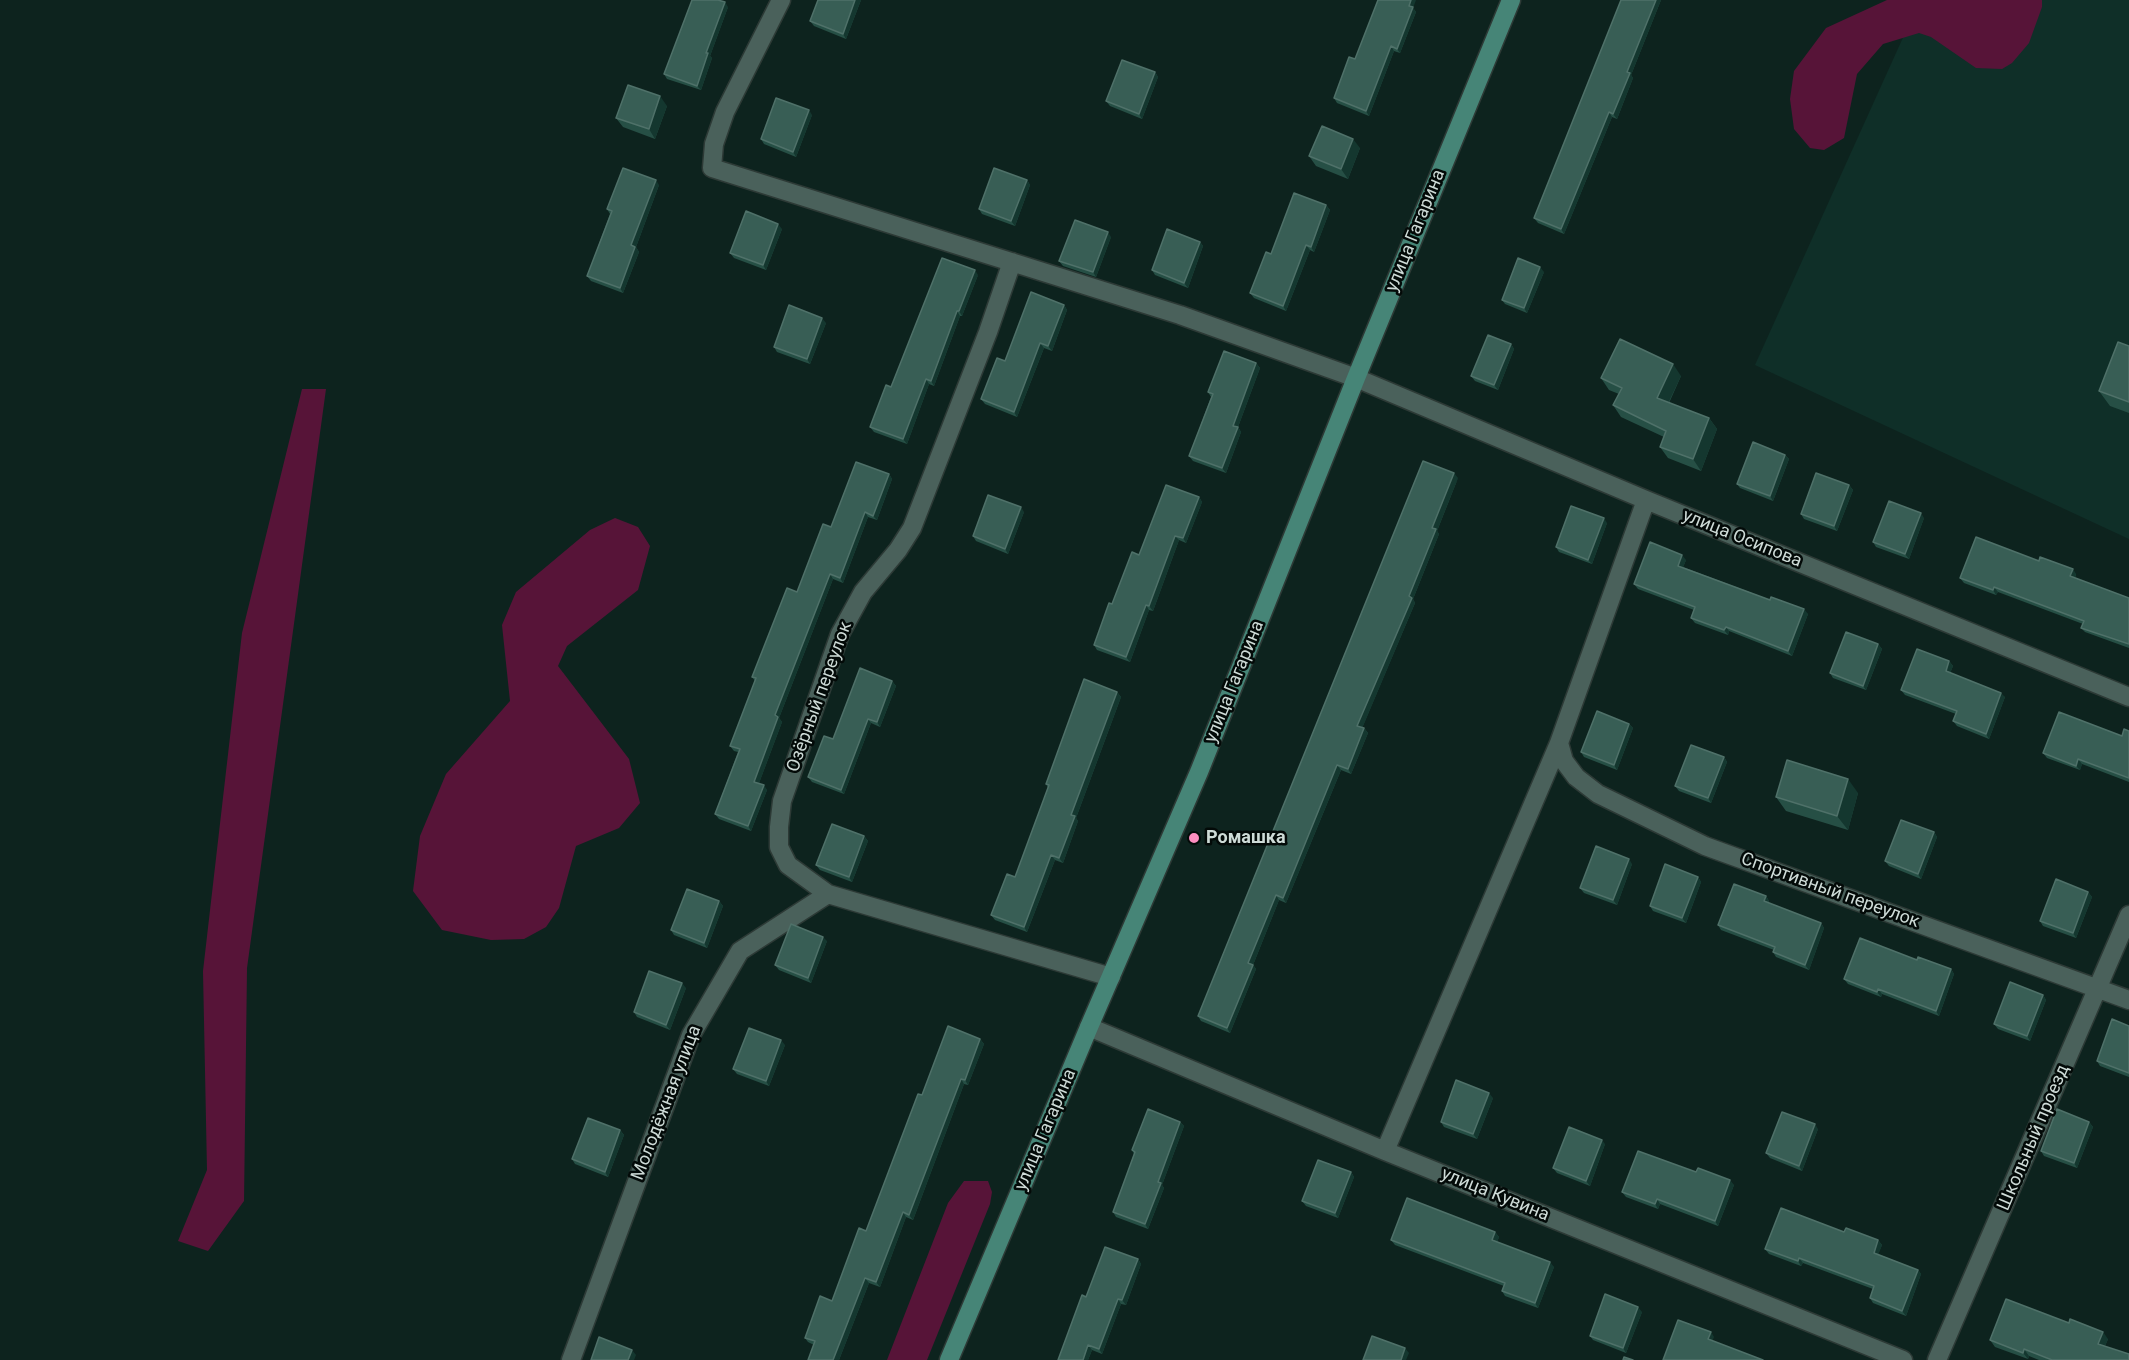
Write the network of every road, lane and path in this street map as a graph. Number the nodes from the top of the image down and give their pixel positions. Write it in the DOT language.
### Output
graph roads {
  1 [pos="781,0"];
  2 [pos="1511,0"];
  3 [pos="1012,262"];
  4 [pos="1356,378"];
  5 [pos="1646,500"];
  6 [pos="2129,698"];
  7 [pos="1559,742"];
  8 [pos="828,894"];
  9 [pos="2129,915"];
  10 [pos="1111,977"];
  11 [pos="2098,989"];
  12 [pos="2129,1000"];
  13 [pos="1089,1027"];
  14 [pos="1385,1150"];
  15 [pos="571,1360"];
  16 [pos="949,1360"];
  17 [pos="1903,1360"];
  18 [pos="1937,1360"];
  1 -- 3 [label="street, улица Осипова"];
  2 -- 4 [label="main road, улица Гагарина"];
  3 -- 4 [label="street, улица Осипова"];
  3 -- 8 [label="street, Озёрный переулок"];
  4 -- 5 [label="street, улица Осипова"];
  4 -- 10 [label="main road, улица Гагарина"];
  5 -- 6 [label="street, улица Осипова"];
  5 -- 7 [label="street"];
  7 -- 11 [label="street, Спортивный переулок"];
  7 -- 14 [label="street"];
  8 -- 10 [label="street, Озёрный переулок"];
  8 -- 15 [label="street, Молодёжная улица"];
  9 -- 11 [label="street, Школьный проезд"];
  10 -- 13 [label="main road, улица Гагарина"];
  11 -- 12 [label="street, Спортивный переулок"];
  11 -- 18 [label="street, Школьный проезд"];
  13 -- 14 [label="street, улица Кувина"];
  13 -- 16 [label="main road, улица Гагарина"];
  14 -- 17 [label="street, улица Кувина"];
}
